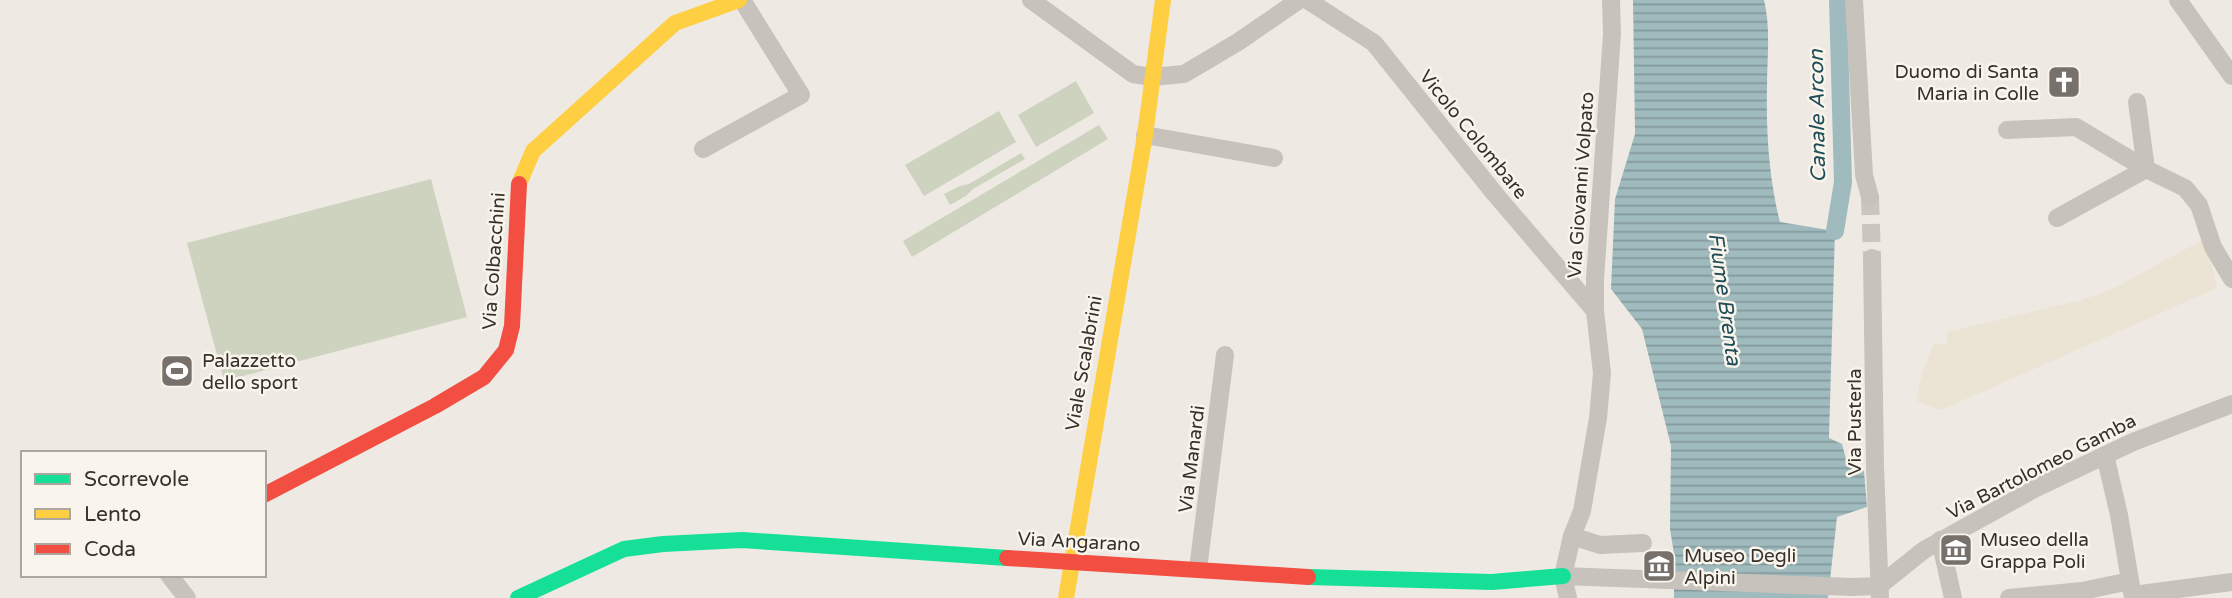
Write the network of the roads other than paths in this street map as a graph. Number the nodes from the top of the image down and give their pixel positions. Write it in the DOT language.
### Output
graph roads {
  1 [pos="740,0"];
  2 [pos="1163,0"];
  3 [pos="1299,0"];
  4 [pos="1307,0"];
  5 [pos="1611,0"];
  6 [pos="1854,0"];
  7 [pos="2178,0"];
  8 [pos="1037,2"];
  9 [pos="2232,76"];
  10 [pos="1152,77"];
  11 [pos="2137,102"];
  12 [pos="2007,130"];
  13 [pos="1144,135"];
  14 [pos="703,149"];
  15 [pos="1274,158"];
  16 [pos="2146,169"];
  17 [pos="1870,197"];
  18 [pos="2057,219"];
  19 [pos="1872,258"];
  20 [pos="2232,279"];
  21 [pos="1595,311"];
  22 [pos="1225,355"];
  23 [pos="2232,404"];
  24 [pos="2105,455"];
  25 [pos="266,494"];
  26 [pos="1572,536"];
  27 [pos="1940,540"];
  28 [pos="1643,542"];
  29 [pos="1071,561"];
  30 [pos="1198,569"];
  31 [pos="1563,576"];
  32 [pos="171,577"];
  33 [pos="2232,582"];
  34 [pos="2132,591"];
  35 [pos="1880,592"];
  36 [pos="187,598"];
  37 [pos="517,598"];
  38 [pos="1066,598"];
  39 [pos="1568,598"];
  40 [pos="1952,598"];
  41 [pos="2009,598"];
  1 -- 14 [label="street, Via Colbacchini"];
  1 -- 25 [label="street, Via Colbacchini"];
  2 -- 10 [label="street, Viale Scalabrini"];
  3 -- 10 [label="street"];
  4 -- 21 [label="street, Vicolo Colombare"];
  5 -- 21 [label="street, Via Giovanni Volpato"];
  6 -- 17 [label="street"];
  7 -- 9 [label="street"];
  8 -- 10 [label="street"];
  10 -- 13 [label="street, Viale Scalabrini"];
  11 -- 16 [label="street"];
  12 -- 16 [label="street"];
  13 -- 15 [label="street"];
  13 -- 29 [label="street, Viale Scalabrini"];
  16 -- 18 [label="street"];
  16 -- 20 [label="street"];
  19 -- 35 [label="street, Via Pusterla"];
  21 -- 26 [label="street, Via Giovanni Volpato"];
  22 -- 30 [label="street, Via Manardi"];
  23 -- 24 [label="street, Via Bartolomeo Gamba"];
  24 -- 27 [label="street, Via Bartolomeo Gamba"];
  24 -- 34 [label="street"];
  26 -- 28 [label="street"];
  26 -- 31 [label="street, Via Giovanni Volpato"];
  27 -- 35 [label="street, Via Bartolomeo Gamba"];
  27 -- 40 [label="street"];
  29 -- 30 [label="street, Via Angarano"];
  29 -- 37 [label="street, Via Angarano"];
  29 -- 38 [label="street, Viale Scalabrini"];
  30 -- 31 [label="street, Via Angarano"];
  31 -- 35 [label="street, Via Angarano"];
  31 -- 39 [label="street"];
  32 -- 36 [label="street"];
  33 -- 34 [label="street"];
  34 -- 41 [label="street"];
}
